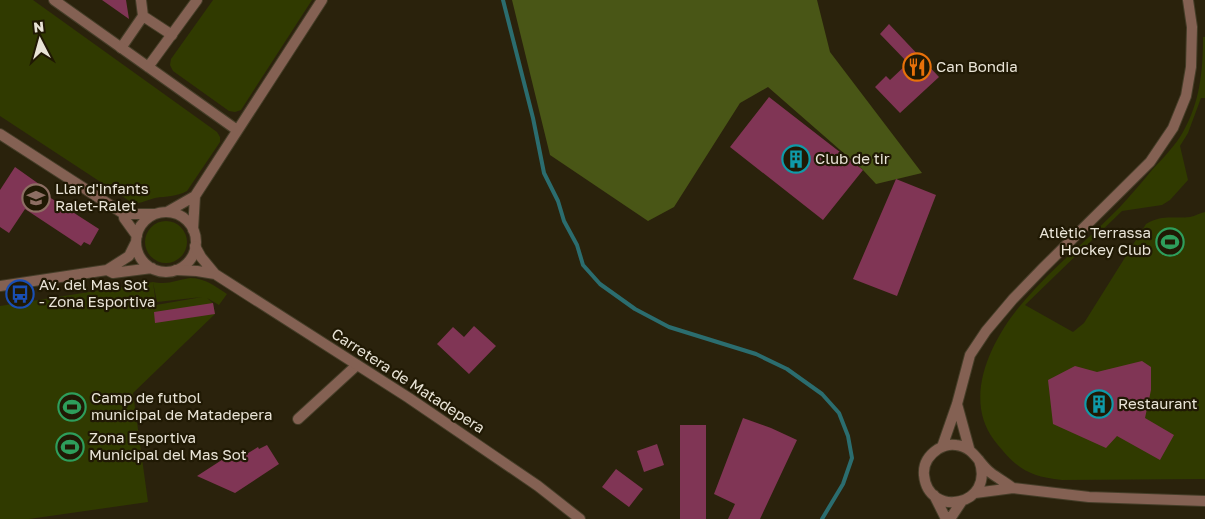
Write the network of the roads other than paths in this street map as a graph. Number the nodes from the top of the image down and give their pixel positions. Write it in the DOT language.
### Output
graph roads {
  1 [pos="54,0"];
  2 [pos="141,0"];
  3 [pos="197,0"];
  4 [pos="322,0"];
  5 [pos="1188,0"];
  6 [pos="143,16"];
  7 [pos="172,35"];
  8 [pos="121,48"];
  9 [pos="148,68"];
  10 [pos="237,130"];
  11 [pos="0,134"];
  12 [pos="195,196"];
  13 [pos="167,212"];
  14 [pos="124,214"];
  15 [pos="156,214"];
  16 [pos="194,231"];
  17 [pos="136,239"];
  18 [pos="195,246"];
  19 [pos="152,268"];
  20 [pos="107,270"];
  21 [pos="176,270"];
  22 [pos="215,274"];
  23 [pos="0,286"];
  24 [pos="357,365"];
  25 [pos="957,404"];
  26 [pos="298,419"];
  27 [pos="942,447"];
  28 [pos="969,448"];
  29 [pos="979,460"];
  30 [pos="1014,488"];
  31 [pos="975,493"];
  32 [pos="933,494"];
  33 [pos="962,501"];
  34 [pos="1205,501"];
  35 [pos="580,519"];
  36 [pos="948,519"];
  1 -- 8 [label="street"];
  2 -- 6 [label="street"];
  3 -- 7 [label="street"];
  4 -- 10 [label="street"];
  5 -- 25 [label="street"];
  6 -- 7 [label="street"];
  6 -- 8 [label="street"];
  7 -- 9 [label="street"];
  8 -- 9 [label="street"];
  9 -- 10 [label="street"];
  10 -- 12 [label="street"];
  11 -- 14 [label="street"];
  12 -- 13 [label="street"];
  12 -- 16 [label="street"];
  13 -- 15 [label="street"];
  13 -- 16 [label="street"];
  14 -- 15 [label="street"];
  14 -- 17 [label="street"];
  15 -- 17 [label="street"];
  16 -- 18 [label="street"];
  17 -- 19 [label="street"];
  17 -- 20 [label="street"];
  18 -- 21 [label="street"];
  18 -- 22 [label="street"];
  19 -- 20 [label="street"];
  19 -- 21 [label="street"];
  20 -- 23 [label="street"];
  21 -- 22 [label="street"];
  22 -- 24 [label="street, Carretera de Matadepera"];
  24 -- 26 [label="street"];
  24 -- 35 [label="street, Carretera de Matadepera"];
  25 -- 27 [label="street"];
  25 -- 28 [label="street"];
  27 -- 28 [label="street"];
  27 -- 32 [label="street"];
  28 -- 29 [label="street"];
  29 -- 30 [label="street"];
  29 -- 31 [label="street"];
  30 -- 31 [label="street"];
  30 -- 34 [label="street"];
  31 -- 33 [label="street"];
  32 -- 33 [label="street"];
  32 -- 36 [label="street"];
  33 -- 36 [label="street"];
}
